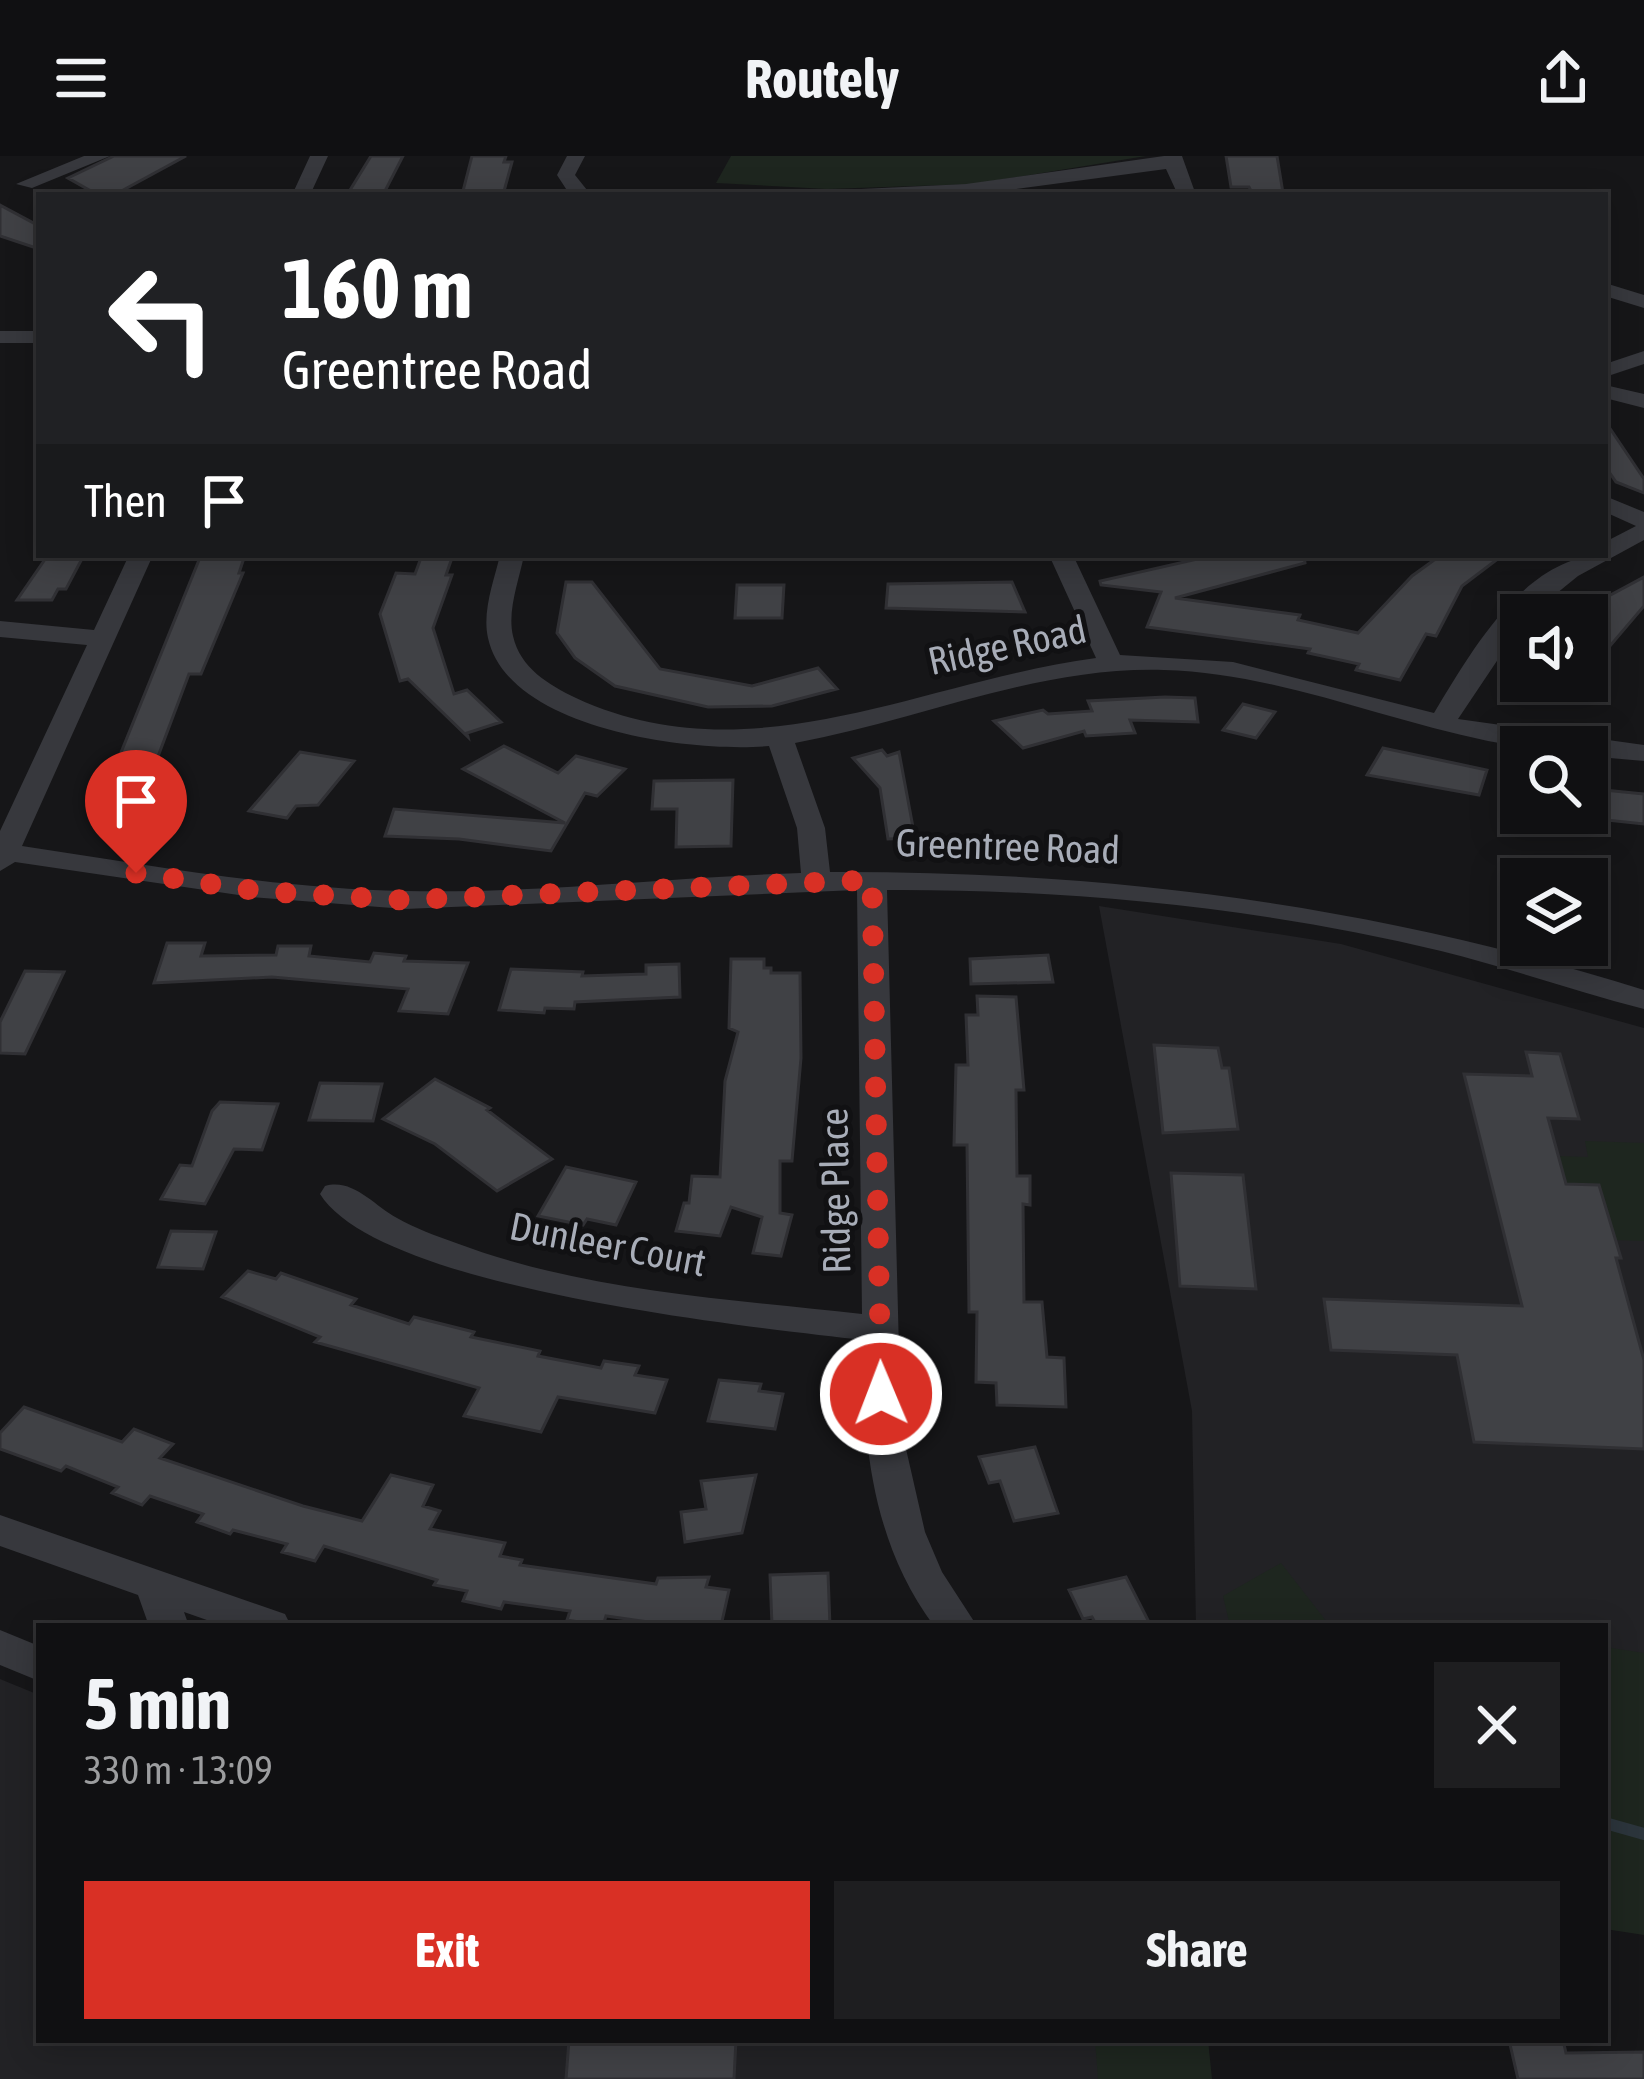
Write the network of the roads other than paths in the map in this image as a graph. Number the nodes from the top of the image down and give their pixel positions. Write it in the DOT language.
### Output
graph roads {
  1 [pos="101,156"];
  2 [pos="319,156"];
  3 [pos="577,156"];
  4 [pos="1173,159"];
  5 [pos="41,192"];
  6 [pos="302,192"];
  7 [pos="578,192"];
  8 [pos="924,192"];
  9 [pos="1186,192"];
  10 [pos="1608,290"];
  11 [pos="1644,302"];
  12 [pos="0,337"];
  13 [pos="36,337"];
  14 [pos="1644,357"];
  15 [pos="1608,370"];
  16 [pos="1608,392"];
  17 [pos="1644,401"];
  18 [pos="1608,503"];
  19 [pos="1644,521"];
  20 [pos="1644,531"];
  21 [pos="1608,549"];
  22 [pos="140,558"];
  23 [pos="511,558"];
  24 [pos="1062,558"];
  25 [pos="1591,558"];
  26 [pos="0,629"];
  27 [pos="104,639"];
  28 [pos="1111,663"];
  29 [pos="1442,723"];
  30 [pos="779,737"];
  31 [pos="1644,753"];
  32 [pos="2,855"];
  33 [pos="872,880"];
  34 [pos="816,881"];
  35 [pos="1644,1000"];
  36 [pos="337,1194"];
  37 [pos="879,1329"];
  38 [pos="0,1530"];
  39 [pos="163,1607"];
  40 [pos="254,1623"];
  41 [pos="954,1623"];
  42 [pos="0,1647"];
  43 [pos="36,1663"];
  1 -- 5 [label="street"];
  2 -- 6 [label="street"];
  3 -- 7 [label="street"];
  4 -- 8 [label="street"];
  4 -- 9 [label="street"];
  10 -- 11 [label="street"];
  12 -- 13 [label="street"];
  14 -- 15 [label="street"];
  16 -- 17 [label="street"];
  18 -- 19 [label="street"];
  20 -- 21 [label="street"];
  22 -- 27 [label="street"];
  23 -- 30 [label="street, Ridge Road"];
  24 -- 28 [label="street"];
  25 -- 29 [label="street"];
  26 -- 27 [label="street"];
  27 -- 32 [label="street"];
  28 -- 29 [label="street, Ridge Road"];
  28 -- 30 [label="street, Ridge Road"];
  29 -- 31 [label="street, Ridge Road"];
  30 -- 34 [label="street"];
  32 -- 34 [label="street, Greentree Road"];
  33 -- 34 [label="street, Greentree Road"];
  33 -- 35 [label="street, Greentree Road"];
  33 -- 37 [label="street, Ridge Place"];
  36 -- 37 [label="street, Dunleer Court"];
  37 -- 41 [label="street, Ridge Place"];
  38 -- 39 [label="street"];
  39 -- 40 [label="street"];
  42 -- 43 [label="street"];
}
